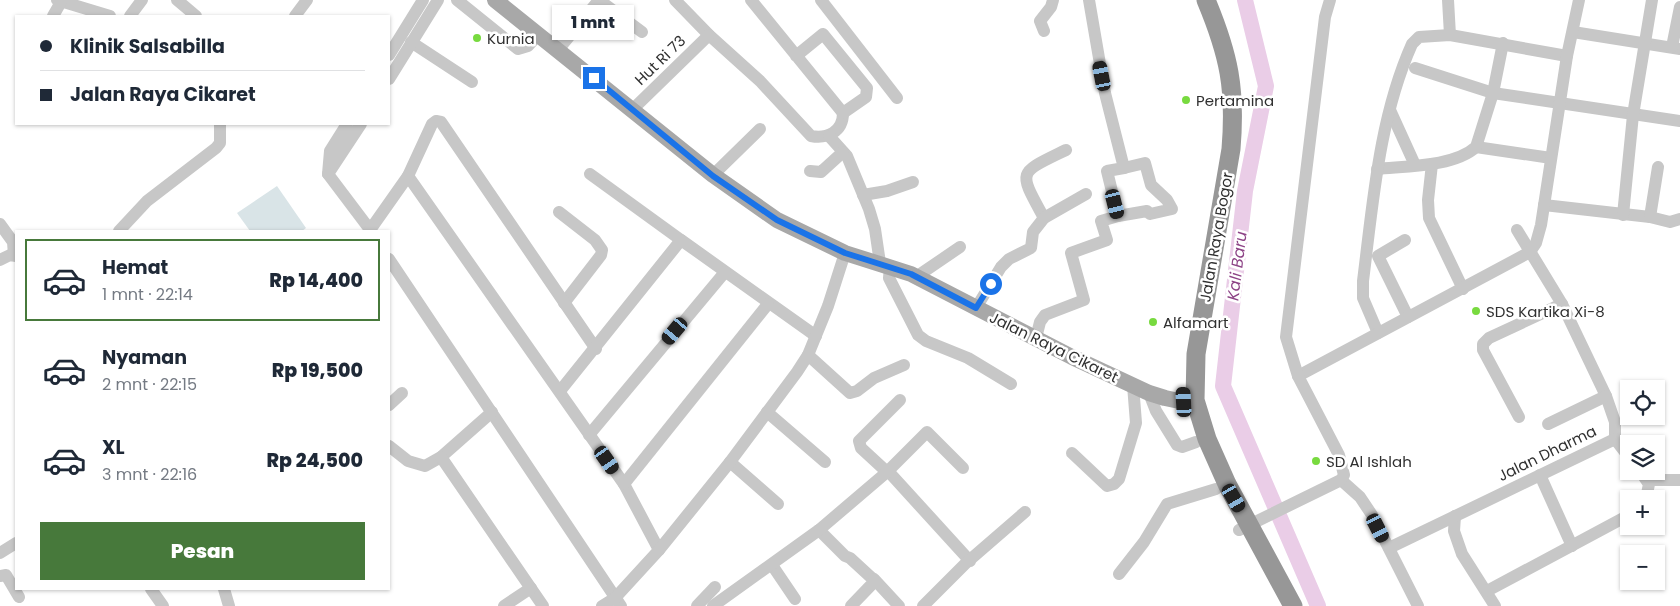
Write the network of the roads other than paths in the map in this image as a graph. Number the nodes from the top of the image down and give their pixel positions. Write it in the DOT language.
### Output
graph roads {
  1 [pos="142,0"];
  2 [pos="177,0"];
  3 [pos="307,0"];
  4 [pos="423,0"];
  5 [pos="438,0"];
  6 [pos="458,0"];
  7 [pos="497,0"];
  8 [pos="675,0"];
  9 [pos="752,0"];
  10 [pos="821,0"];
  11 [pos="1053,0"];
  12 [pos="1089,0"];
  13 [pos="1196,0"];
  14 [pos="1206,0"];
  15 [pos="1329,0"];
  16 [pos="1448,0"];
  17 [pos="1579,0"];
  18 [pos="1652,0"];
  19 [pos="59,1"];
  20 [pos="1680,7"];
  21 [pos="53,15"];
  22 [pos="107,15"];
  23 [pos="135,15"];
  24 [pos="195,15"];
  25 [pos="296,15"];
  26 [pos="838,22"];
  27 [pos="1044,31"];
  28 [pos="642,32"];
  29 [pos="1573,32"];
  30 [pos="538,34"];
  31 [pos="823,34"];
  32 [pos="709,35"];
  33 [pos="1450,35"];
  34 [pos="411,42"];
  35 [pos="1646,42"];
  36 [pos="1503,43"];
  37 [pos="1676,48"];
  38 [pos="558,50"];
  39 [pos="390,53"];
  40 [pos="796,56"];
  41 [pos="1567,56"];
  42 [pos="1415,68"];
  43 [pos="390,77"];
  44 [pos="472,82"];
  45 [pos="1493,93"];
  46 [pos="897,98"];
  47 [pos="1560,104"];
  48 [pos="633,109"];
  49 [pos="1390,110"];
  50 [pos="843,113"];
  51 [pos="1633,115"];
  52 [pos="1680,121"];
  53 [pos="346,125"];
  54 [pos="360,125"];
  55 [pos="218,127"];
  56 [pos="760,129"];
  57 [pos="829,136"];
  58 [pos="1476,147"];
  59 [pos="1066,150"];
  60 [pos="843,152"];
  61 [pos="1551,158"];
  62 [pos="1432,164"];
  63 [pos="1415,165"];
  64 [pos="1658,167"];
  65 [pos="1124,168"];
  66 [pos="1377,169"];
  67 [pos="810,171"];
  68 [pos="328,174"];
  69 [pos="590,174"];
  70 [pos="408,176"];
  71 [pos="713,176"];
  72 [pos="913,182"];
  73 [pos="1086,194"];
  74 [pos="863,195"];
  75 [pos="1544,205"];
  76 [pos="559,212"];
  77 [pos="1623,214"];
  78 [pos="1118,216"];
  79 [pos="1650,217"];
  80 [pos="1044,218"];
  81 [pos="1679,222"];
  82 [pos="0,224"];
  83 [pos="120,230"];
  84 [pos="370,230"];
  85 [pos="372,230"];
  86 [pos="1516,230"];
  87 [pos="681,240"];
  88 [pos="1405,240"];
  89 [pos="960,246"];
  90 [pos="1530,252"];
  91 [pos="845,253"];
  92 [pos="15,256"];
  93 [pos="0,260"];
  94 [pos="390,261"];
  95 [pos="885,265"];
  96 [pos="725,272"];
  97 [pos="916,277"];
  98 [pos="1463,289"];
  99 [pos="564,303"];
  100 [pos="768,304"];
  101 [pos="1562,304"];
  102 [pos="976,308"];
  103 [pos="1408,317"];
  104 [pos="1378,333"];
  105 [pos="816,336"];
  106 [pos="1036,338"];
  107 [pos="596,349"];
  108 [pos="808,355"];
  109 [pos="904,365"];
  110 [pos="1298,376"];
  111 [pos="1012,384"];
  112 [pos="1133,385"];
  113 [pos="560,391"];
  114 [pos="402,393"];
  115 [pos="1149,393"];
  116 [pos="1606,396"];
  117 [pos="900,400"];
  118 [pos="1190,401"];
  119 [pos="390,404"];
  120 [pos="492,412"];
  121 [pos="767,412"];
  122 [pos="1519,417"];
  123 [pos="1548,424"];
  124 [pos="589,435"];
  125 [pos="1615,438"];
  126 [pos="1196,442"];
  127 [pos="1620,445"];
  128 [pos="390,447"];
  129 [pos="1072,453"];
  130 [pos="441,456"];
  131 [pos="730,462"];
  132 [pos="825,462"];
  133 [pos="963,468"];
  134 [pos="887,472"];
  135 [pos="1540,475"];
  136 [pos="1665,478"];
  137 [pos="1341,480"];
  138 [pos="1680,480"];
  139 [pos="624,484"];
  140 [pos="1216,489"];
  141 [pos="778,504"];
  142 [pos="1025,512"];
  143 [pos="1455,516"];
  144 [pos="1620,519"];
  145 [pos="1245,527"];
  146 [pos="819,530"];
  147 [pos="15,544"];
  148 [pos="1572,546"];
  149 [pos="1389,548"];
  150 [pos="659,550"];
  151 [pos="0,553"];
  152 [pos="970,561"];
  153 [pos="772,566"];
  154 [pos="1119,574"];
  155 [pos="0,576"];
  156 [pos="874,579"];
  157 [pos="715,587"];
  158 [pos="531,588"];
  159 [pos="15,589"];
  160 [pos="16,590"];
  161 [pos="153,590"];
  162 [pos="224,590"];
  163 [pos="1487,591"];
  164 [pos="20,597"];
  165 [pos="795,599"];
  166 [pos="618,602"];
  167 [pos="162,606"];
  168 [pos="229,606"];
  169 [pos="504,606"];
  170 [pos="543,606"];
  171 [pos="602,606"];
  172 [pos="697,606"];
  173 [pos="712,606"];
  174 [pos="851,606"];
  175 [pos="899,606"];
  176 [pos="923,606"];
  177 [pos="1278,606"];
  178 [pos="1293,606"];
  179 [pos="1418,606"];
  180 [pos="1495,606"];
  1 -- 23 [label="street"];
  2 -- 24 [label="street"];
  3 -- 25 [label="street"];
  4 -- 39 [label="street"];
  5 -- 34 [label="street"];
  6 -- 30 [label="street"];
  7 -- 30 [label="main road, Jalan Raya Cikaret"];
  8 -- 32 [label="street"];
  9 -- 40 [label="street"];
  10 -- 26 [label="street"];
  11 -- 27 [label="street"];
  12 -- 65 [label="street"];
  13 -- 118 [label="highway, Jalan Raya Bogor"];
  14 -- 118 [label="highway, Jalan Raya Bogor"];
  15 -- 110 [label="street"];
  16 -- 33 [label="street"];
  17 -- 29 [label="street"];
  18 -- 35 [label="street"];
  19 -- 21 [label="street"];
  19 -- 22 [label="street"];
  20 -- 37 [label="street"];
  26 -- 31 [label="street"];
  26 -- 46 [label="street"];
  28 -- 38 [label="street"];
  29 -- 35 [label="street"];
  29 -- 41 [label="street"];
  30 -- 38 [label="main road, Jalan Raya Cikaret"];
  31 -- 40 [label="street"];
  31 -- 50 [label="street"];
  32 -- 48 [label="street, Hut Ri 73"];
  32 -- 57 [label="street"];
  33 -- 36 [label="street"];
  33 -- 49 [label="street"];
  34 -- 43 [label="street"];
  34 -- 44 [label="street"];
  35 -- 37 [label="street"];
  35 -- 51 [label="street"];
  36 -- 41 [label="street"];
  36 -- 45 [label="street"];
  38 -- 48 [label="main road, Jalan Raya Cikaret"];
  40 -- 50 [label="street"];
  41 -- 47 [label="street"];
  42 -- 45 [label="street"];
  45 -- 47 [label="street"];
  45 -- 58 [label="street"];
  47 -- 51 [label="street"];
  47 -- 61 [label="street"];
  48 -- 71 [label="main road, Jalan Raya Cikaret"];
  49 -- 63 [label="street"];
  49 -- 66 [label="street"];
  50 -- 57 [label="street"];
  51 -- 52 [label="street"];
  51 -- 77 [label="street"];
  53 -- 68 [label="street"];
  54 -- 68 [label="street"];
  55 -- 83 [label="street"];
  56 -- 71 [label="street"];
  57 -- 60 [label="street"];
  58 -- 61 [label="street"];
  58 -- 62 [label="street"];
  59 -- 80 [label="street"];
  60 -- 67 [label="street"];
  60 -- 74 [label="street"];
  61 -- 75 [label="street"];
  62 -- 63 [label="street"];
  62 -- 98 [label="street"];
  63 -- 66 [label="street"];
  64 -- 79 [label="street"];
  65 -- 78 [label="street"];
  65 -- 78 [label="street"];
  66 -- 104 [label="street"];
  68 -- 84 [label="street"];
  69 -- 87 [label="street"];
  70 -- 85 [label="street"];
  70 -- 99 [label="street"];
  70 -- 113 [label="street"];
  71 -- 91 [label="main road, Jalan Raya Cikaret"];
  72 -- 74 [label="street"];
  73 -- 80 [label="street"];
  74 -- 95 [label="street"];
  75 -- 77 [label="street"];
  75 -- 90 [label="street"];
  76 -- 99 [label="street"];
  77 -- 79 [label="street"];
  78 -- 106 [label="street"];
  79 -- 81 [label="street"];
  80 -- 102 [label="street"];
  82 -- 92 [label="street"];
  86 -- 90 [label="street, Jalan Dharma"];
  87 -- 96 [label="street"];
  87 -- 107 [label="street"];
  88 -- 103 [label="street"];
  89 -- 97 [label="street"];
  90 -- 98 [label="street"];
  90 -- 101 [label="street, Jalan Dharma"];
  91 -- 95 [label="main road, Jalan Raya Cikaret"];
  91 -- 105 [label="street"];
  92 -- 93 [label="street"];
  94 -- 120 [label="street"];
  95 -- 97 [label="main road, Jalan Raya Cikaret"];
  95 -- 111 [label="street"];
  96 -- 100 [label="street"];
  96 -- 124 [label="street"];
  97 -- 102 [label="main road, Jalan Raya Cikaret"];
  98 -- 103 [label="street"];
  99 -- 107 [label="street"];
  100 -- 105 [label="street"];
  100 -- 139 [label="street"];
  101 -- 116 [label="street, Jalan Dharma"];
  101 -- 122 [label="street"];
  102 -- 106 [label="main road, Jalan Raya Cikaret"];
  103 -- 104 [label="street"];
  104 -- 110 [label="street"];
  105 -- 108 [label="street"];
  106 -- 112 [label="main road, Jalan Raya Cikaret"];
  107 -- 113 [label="street"];
  108 -- 109 [label="street"];
  108 -- 121 [label="street"];
  110 -- 137 [label="street"];
  112 -- 115 [label="main road, Jalan Raya Cikaret"];
  112 -- 129 [label="street"];
  113 -- 124 [label="street"];
  114 -- 119 [label="street"];
  115 -- 118 [label="main road, Jalan Raya Cikaret"];
  115 -- 126 [label="street"];
  116 -- 123 [label="street"];
  116 -- 125 [label="street, Jalan Dharma"];
  117 -- 134 [label="street"];
  118 -- 126 [label="highway, Jalan Raya Bogor"];
  118 -- 145 [label="highway, Jalan Raya Bogor"];
  120 -- 130 [label="street"];
  120 -- 166 [label="street"];
  121 -- 131 [label="street"];
  121 -- 132 [label="street"];
  124 -- 139 [label="street"];
  125 -- 127 [label="street"];
  125 -- 135 [label="street, Jalan Dharma"];
  126 -- 140 [label="highway, Jalan Raya Bogor"];
  128 -- 130 [label="street"];
  130 -- 158 [label="street"];
  131 -- 141 [label="street"];
  131 -- 150 [label="street"];
  133 -- 134 [label="street"];
  134 -- 146 [label="street"];
  134 -- 152 [label="street"];
  135 -- 143 [label="street, Jalan Dharma"];
  135 -- 148 [label="street"];
  136 -- 138 [label="street"];
  137 -- 145 [label="street"];
  137 -- 149 [label="street"];
  139 -- 150 [label="street"];
  140 -- 145 [label="highway, Jalan Raya Bogor"];
  140 -- 154 [label="street"];
  142 -- 152 [label="street"];
  143 -- 149 [label="street, Jalan Dharma"];
  143 -- 163 [label="street"];
  144 -- 148 [label="street"];
  145 -- 177 [label="highway, Jalan Raya Bogor"];
  145 -- 178 [label="highway, Jalan Raya Bogor"];
  146 -- 153 [label="street"];
  146 -- 156 [label="street"];
  147 -- 151 [label="street"];
  148 -- 163 [label="street"];
  149 -- 179 [label="street"];
  150 -- 166 [label="street"];
  152 -- 176 [label="street"];
  153 -- 165 [label="street"];
  153 -- 173 [label="street"];
  155 -- 159 [label="street"];
  156 -- 174 [label="street"];
  156 -- 175 [label="street"];
  157 -- 172 [label="street"];
  158 -- 169 [label="street"];
  158 -- 170 [label="street"];
  160 -- 164 [label="street"];
  161 -- 167 [label="street"];
  162 -- 168 [label="street"];
  163 -- 180 [label="street"];
  166 -- 171 [label="street"];
}
